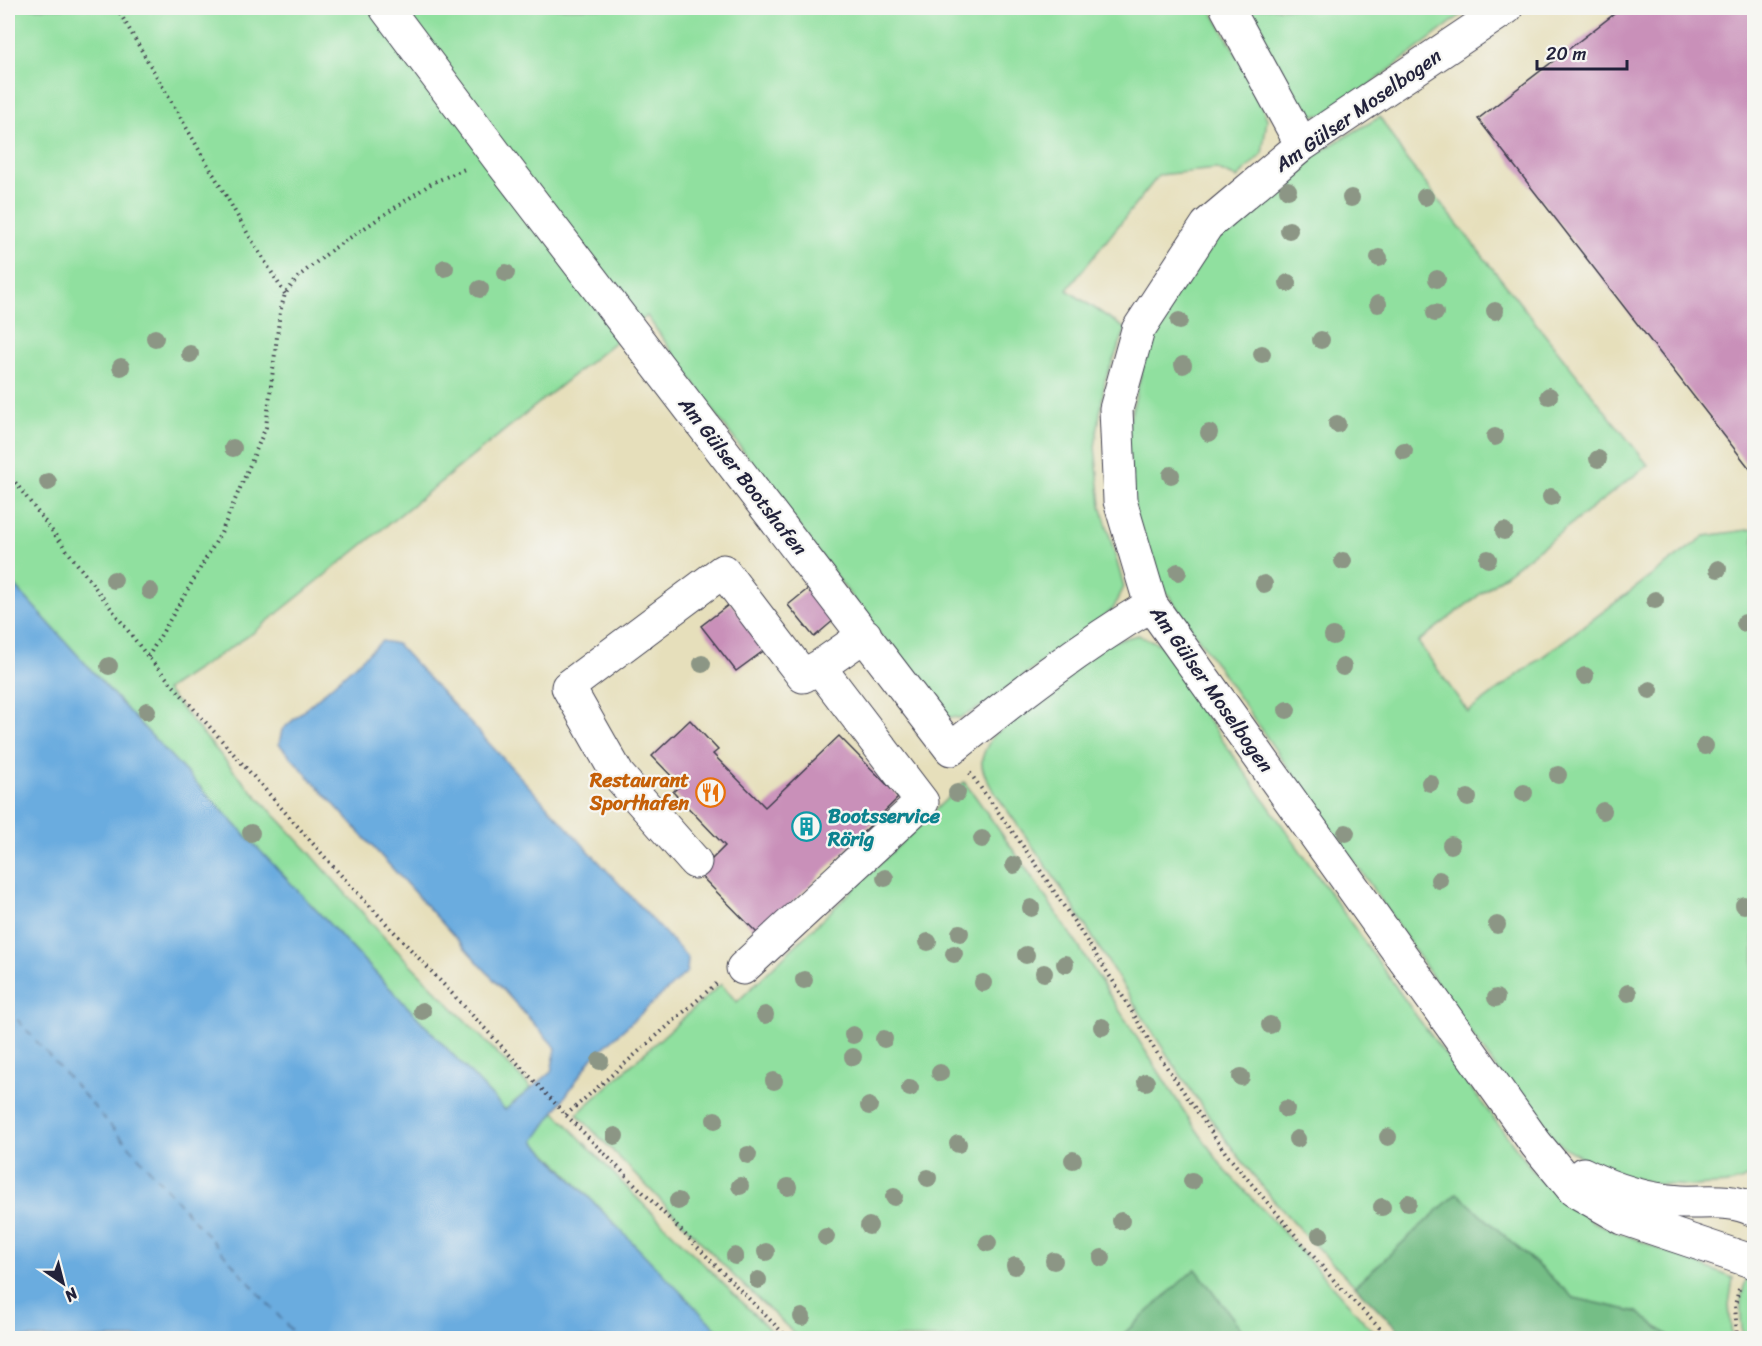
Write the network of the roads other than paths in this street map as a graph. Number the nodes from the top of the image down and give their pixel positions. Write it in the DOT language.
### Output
graph roads {
  1 [pos="386,8"];
  2 [pos="1227,8"];
  3 [pos="1506,8"];
  4 [pos="1302,145"];
  5 [pos="1150,605"];
  6 [pos="865,635"];
  7 [pos="819,667"];
  8 [pos="695,862"];
  9 [pos="743,968"];
  10 [pos="1536,1144"];
  11 [pos="1755,1185"];
  12 [pos="1720,1202"];
  13 [pos="1755,1210"];
  14 [pos="1755,1262"];
  1 -- 6 [label="street, Am Gülser Bootshafen"];
  2 -- 4 [label="street"];
  3 -- 4 [label="street, Am Gülser Moselbogen"];
  4 -- 5 [label="street, Am Gülser Moselbogen"];
  5 -- 6 [label="street, Am Gülser Bootshafen"];
  5 -- 10 [label="street, Am Gülser Moselbogen"];
  6 -- 7 [label="street"];
  7 -- 8 [label="street"];
  7 -- 9 [label="street"];
  10 -- 12 [label="street, Am Gülser Moselbogen"];
  10 -- 14 [label="street, Am Gülser Moselbogen"];
  11 -- 12 [label="street, Am Gülser Moselbogen"];
  12 -- 13 [label="street, Am Gülser Moselbogen"];
}
